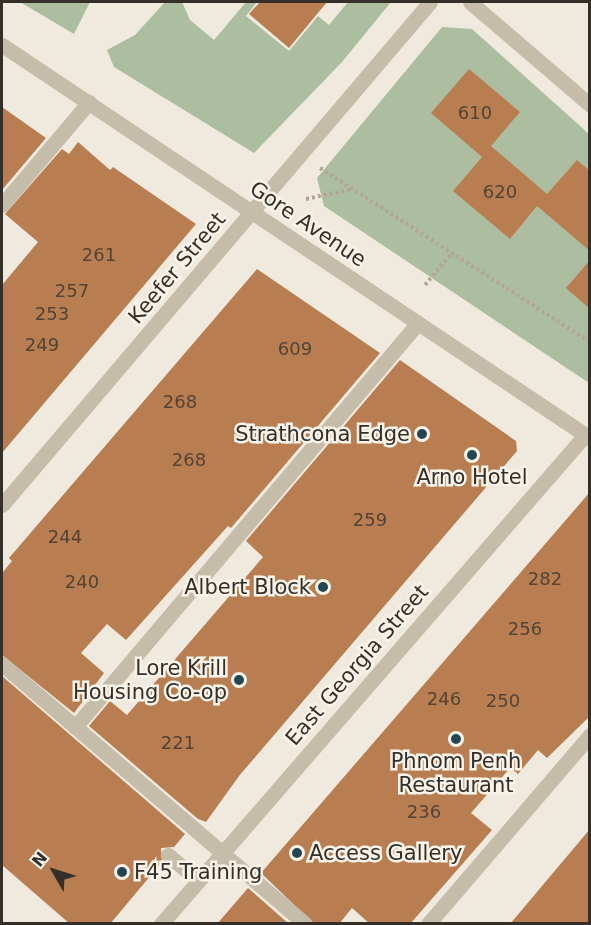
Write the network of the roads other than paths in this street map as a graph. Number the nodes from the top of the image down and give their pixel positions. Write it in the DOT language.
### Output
graph roads {
  1 [pos="430,2"];
  2 [pos="470,2"];
  3 [pos="2,45"];
  4 [pos="88,102"];
  5 [pos="590,105"];
  6 [pos="2,205"];
  7 [pos="251,211"];
  8 [pos="418,323"];
  9 [pos="587,437"];
  10 [pos="2,505"];
  11 [pos="2,664"];
  12 [pos="75,727"];
  13 [pos="590,735"];
  14 [pos="222,853"];
  15 [pos="168,855"];
  16 [pos="198,880"];
  17 [pos="161,924"];
  18 [pos="305,924"];
  19 [pos="428,924"];
  1 -- 7 [label="street, Keefer Street"];
  2 -- 5 [label="street"];
  3 -- 4 [label="street, Gore Avenue"];
  4 -- 6 [label="street"];
  4 -- 7 [label="street, Gore Avenue"];
  7 -- 8 [label="street, Gore Avenue"];
  7 -- 10 [label="street, Keefer Street"];
  8 -- 9 [label="street, Gore Avenue"];
  8 -- 12 [label="street"];
  9 -- 14 [label="street, East Georgia Street"];
  11 -- 12 [label="street"];
  12 -- 14 [label="street"];
  13 -- 19 [label="street"];
  14 -- 16 [label="street, East Georgia Street"];
  14 -- 18 [label="street"];
  15 -- 16 [label="street"];
  16 -- 17 [label="street, East Georgia Street"];
}
